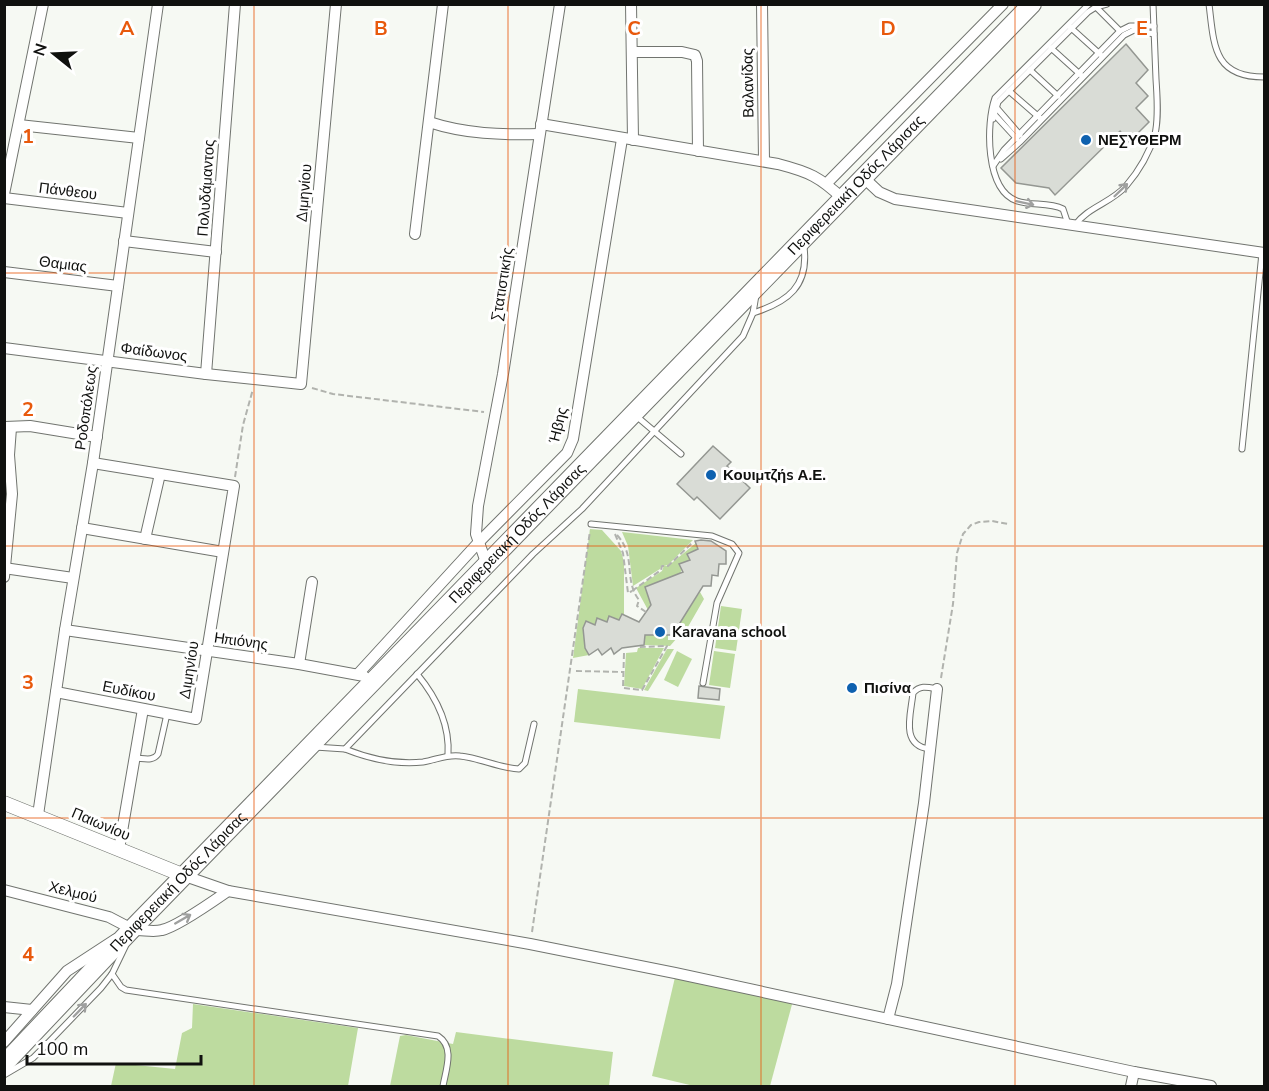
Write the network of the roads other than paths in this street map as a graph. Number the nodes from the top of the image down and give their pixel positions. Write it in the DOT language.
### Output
graph roads {
  1 [pos="43,4"];
  2 [pos="158,4"];
  3 [pos="235,4"];
  4 [pos="336,4"];
  5 [pos="443,4"];
  6 [pos="560,4"];
  7 [pos="631,4"];
  8 [pos="762,4"];
  9 [pos="1003,4"];
  10 [pos="1032,4"];
  11 [pos="1107,4"];
  12 [pos="1153,4"];
  13 [pos="1209,4"];
  14 [pos="1093,5"];
  15 [pos="1154,26"];
  16 [pos="1070,27"];
  17 [pos="1122,33"];
  18 [pos="1154,34"];
  19 [pos="1050,47"];
  20 [pos="632,52"];
  21 [pos="1100,55"];
  22 [pos="1028,69"];
  23 [pos="1081,75"];
  24 [pos="1264,77"];
  25 [pos="1007,89"];
  26 [pos="1060,97"];
  27 [pos="993,109"];
  28 [pos="1039,118"];
  29 [pos="429,122"];
  30 [pos="18,125"];
  31 [pos="540,129"];
  32 [pos="139,138"];
  33 [pos="1020,138"];
  34 [pos="627,140"];
  35 [pos="698,151"];
  36 [pos="764,161"];
  37 [pos="993,166"];
  38 [pos="864,178"];
  39 [pos="827,183"];
  40 [pos="4,194"];
  41 [pos="4,198"];
  42 [pos="843,199"];
  43 [pos="128,213"];
  44 [pos="1071,224"];
  45 [pos="416,234"];
  46 [pos="803,240"];
  47 [pos="124,241"];
  48 [pos="216,252"];
  49 [pos="1263,253"];
  50 [pos="4,272"];
  51 [pos="118,286"];
  52 [pos="758,287"];
  53 [pos="753,313"];
  54 [pos="4,348"];
  55 [pos="107,362"];
  56 [pos="206,374"];
  57 [pos="301,384"];
  58 [pos="634,414"];
  59 [pos="8,427"];
  60 [pos="654,432"];
  61 [pos="97,437"];
  62 [pos="1242,448"];
  63 [pos="681,454"];
  64 [pos="93,463"];
  65 [pos="160,474"];
  66 [pos="591,524"];
  67 [pos="82,528"];
  68 [pos="146,538"];
  69 [pos="478,543"];
  70 [pos="223,552"];
  71 [pos="487,565"];
  72 [pos="5,571"];
  73 [pos="73,578"];
  74 [pos="312,582"];
  75 [pos="65,630"];
  76 [pos="208,651"];
  77 [pos="299,664"];
  78 [pos="358,674"];
  79 [pos="417,674"];
  80 [pos="376,679"];
  81 [pos="703,683"];
  82 [pos="937,689"];
  83 [pos="56,692"];
  84 [pos="142,709"];
  85 [pos="167,713"];
  86 [pos="196,718"];
  87 [pos="534,724"];
  88 [pos="310,747"];
  89 [pos="345,748"];
  90 [pos="929,749"];
  91 [pos="448,756"];
  92 [pos="134,758"];
  93 [pos="4,803"];
  94 [pos="38,815"];
  95 [pos="119,849"];
  96 [pos="185,876"];
  97 [pos="4,890"];
  98 [pos="228,891"];
  99 [pos="132,929"];
  100 [pos="112,974"];
  101 [pos="4,1007"];
  102 [pos="32,1010"];
  103 [pos="888,1019"];
  104 [pos="4,1042"];
  105 [pos="4,1064"];
  106 [pos="1134,1072"];
  107 [pos="4,1075"];
  108 [pos="442,1086"];
  109 [pos="1131,1086"];
  110 [pos="1211,1086"];
  1 -- 30 [label="street"];
  2 -- 32 [label="street, Ροδοπόλεως"];
  3 -- 48 [label="street, Πολυδάμαντος"];
  4 -- 57 [label="street, Διμηνίου"];
  5 -- 29 [label="street"];
  6 -- 31 [label="street, Στατιστικής"];
  7 -- 20 [label="street, Ήβης"];
  8 -- 36 [label="street, Βαλανίδας"];
  9 -- 39 [label="street"];
  10 -- 38 [label="highway, Περιφερειακή Οδός Λάρισας"];
  11 -- 14 [label="lane"];
  12 -- 15 [label="lane"];
  13 -- 24 [label="lane"];
  14 -- 16 [label="lane"];
  14 -- 17 [label="lane"];
  15 -- 17 [label="lane"];
  15 -- 18 [label="lane"];
  16 -- 19 [label="lane"];
  16 -- 21 [label="lane"];
  17 -- 18 [label="lane"];
  17 -- 21 [label="lane"];
  44 -- 18 [label="lane, one-way"];
  19 -- 22 [label="lane"];
  19 -- 23 [label="lane"];
  20 -- 34 [label="street, Ήβης"];
  20 -- 35 [label="street"];
  21 -- 23 [label="lane"];
  22 -- 25 [label="lane"];
  22 -- 26 [label="lane"];
  23 -- 26 [label="lane"];
  25 -- 27 [label="lane"];
  25 -- 28 [label="lane"];
  26 -- 28 [label="lane"];
  27 -- 33 [label="lane"];
  27 -- 37 [label="lane"];
  28 -- 33 [label="lane"];
  29 -- 31 [label="street"];
  29 -- 45 [label="street"];
  30 -- 32 [label="street"];
  30 -- 40 [label="street"];
  31 -- 34 [label="street"];
  31 -- 69 [label="street, Στατιστικής"];
  32 -- 43 [label="street, Ροδοπόλεως"];
  33 -- 37 [label="lane"];
  34 -- 35 [label="street"];
  34 -- 69 [label="street, Ήβης"];
  35 -- 36 [label="street"];
  36 -- 39 [label="street"];
  37 -- 44 [label="lane, one-way"];
  38 -- 42 [label="highway, Περιφερειακή Οδός Λάρισας"];
  38 -- 44 [label="street"];
  39 -- 42 [label="street"];
  41 -- 43 [label="street, Πάνθεου"];
  42 -- 46 [label="highway, Περιφερειακή Οδός Λάρισας"];
  43 -- 47 [label="street, Ροδοπόλεως"];
  44 -- 49 [label="street"];
  46 -- 52 [label="highway, Περιφερειακή Οδός Λάρισας"];
  46 -- 53 [label="lane"];
  47 -- 48 [label="street"];
  47 -- 51 [label="street, Ροδοπόλεως"];
  48 -- 56 [label="street, Πολυδάμαντος"];
  49 -- 62 [label="lane"];
  50 -- 51 [label="street, Θαμιας"];
  51 -- 55 [label="street, Ροδοπόλεως"];
  52 -- 53 [label="lane"];
  52 -- 58 [label="highway, Περιφερειακή Οδός Λάρισας"];
  53 -- 60 [label="lane"];
  54 -- 55 [label="street, Φαίδωνος"];
  55 -- 56 [label="street, Φαίδωνος"];
  55 -- 61 [label="street, Ροδοπόλεως"];
  56 -- 57 [label="street, Φαίδωνος"];
  58 -- 60 [label="lane"];
  58 -- 71 [label="highway, Περιφερειακή Οδός Λάρισας"];
  59 -- 61 [label="street"];
  59 -- 72 [label="street"];
  60 -- 63 [label="lane"];
  60 -- 79 [label="lane"];
  61 -- 64 [label="street, Ροδοπόλεως"];
  64 -- 65 [label="street"];
  64 -- 67 [label="street, Ροδοπόλεως"];
  65 -- 68 [label="street"];
  65 -- 70 [label="street, Διμηνίου"];
  66 -- 81 [label="lane"];
  67 -- 68 [label="street"];
  67 -- 73 [label="street, Ροδοπόλεως"];
  68 -- 70 [label="street"];
  69 -- 71 [label="street, Στατιστικής"];
  69 -- 78 [label="street, Ήβης"];
  70 -- 76 [label="street, Διμηνίου"];
  71 -- 80 [label="highway, Περιφερειακή Οδός Λάρισας"];
  72 -- 73 [label="street"];
  73 -- 75 [label="street, Ροδοπόλεως"];
  74 -- 77 [label="street"];
  75 -- 76 [label="street, Ηπιόνης"];
  75 -- 83 [label="street, Ροδοπόλεως"];
  76 -- 77 [label="street, Ηπιόνης"];
  76 -- 86 [label="street, Διμηνίου"];
  77 -- 78 [label="street, Ηπιόνης"];
  78 -- 80 [label="street, Ηπιόνης"];
  79 -- 89 [label="lane"];
  79 -- 91 [label="lane"];
  80 -- 88 [label="highway, Περιφερειακή Οδός Λάρισας"];
  82 -- 90 [label="street"];
  82 -- 90 [label="lane"];
  83 -- 84 [label="street, Ευδίκου"];
  83 -- 94 [label="street, Ροδοπόλεως"];
  84 -- 85 [label="street, Ευδίκου"];
  84 -- 92 [label="street"];
  85 -- 86 [label="street, Ευδίκου"];
  85 -- 92 [label="lane"];
  87 -- 91 [label="lane"];
  88 -- 89 [label="lane"];
  88 -- 96 [label="highway, Περιφερειακή Οδός Λάρισας"];
  89 -- 91 [label="lane"];
  90 -- 103 [label="street"];
  92 -- 95 [label="street"];
  93 -- 94 [label="street, Παιωνίου"];
  94 -- 95 [label="street, Παιωνίου"];
  95 -- 96 [label="street, Παιωνίου"];
  96 -- 98 [label="street"];
  96 -- 99 [label="highway, Περιφερειακή Οδός Λάρισας"];
  97 -- 99 [label="street, Χελμού"];
  99 -- 98 [label="street, one-way"];
  98 -- 103 [label="street"];
  99 -- 100 [label="lane"];
  99 -- 102 [label="street"];
  99 -- 105 [label="highway, Περιφερειακή Οδός Λάρισας"];
  107 -- 100 [label="lane, one-way"];
  100 -- 108 [label="lane"];
  101 -- 102 [label="street"];
  102 -- 104 [label="street"];
  103 -- 106 [label="street"];
  106 -- 109 [label="street"];
  106 -- 110 [label="street"];
}
